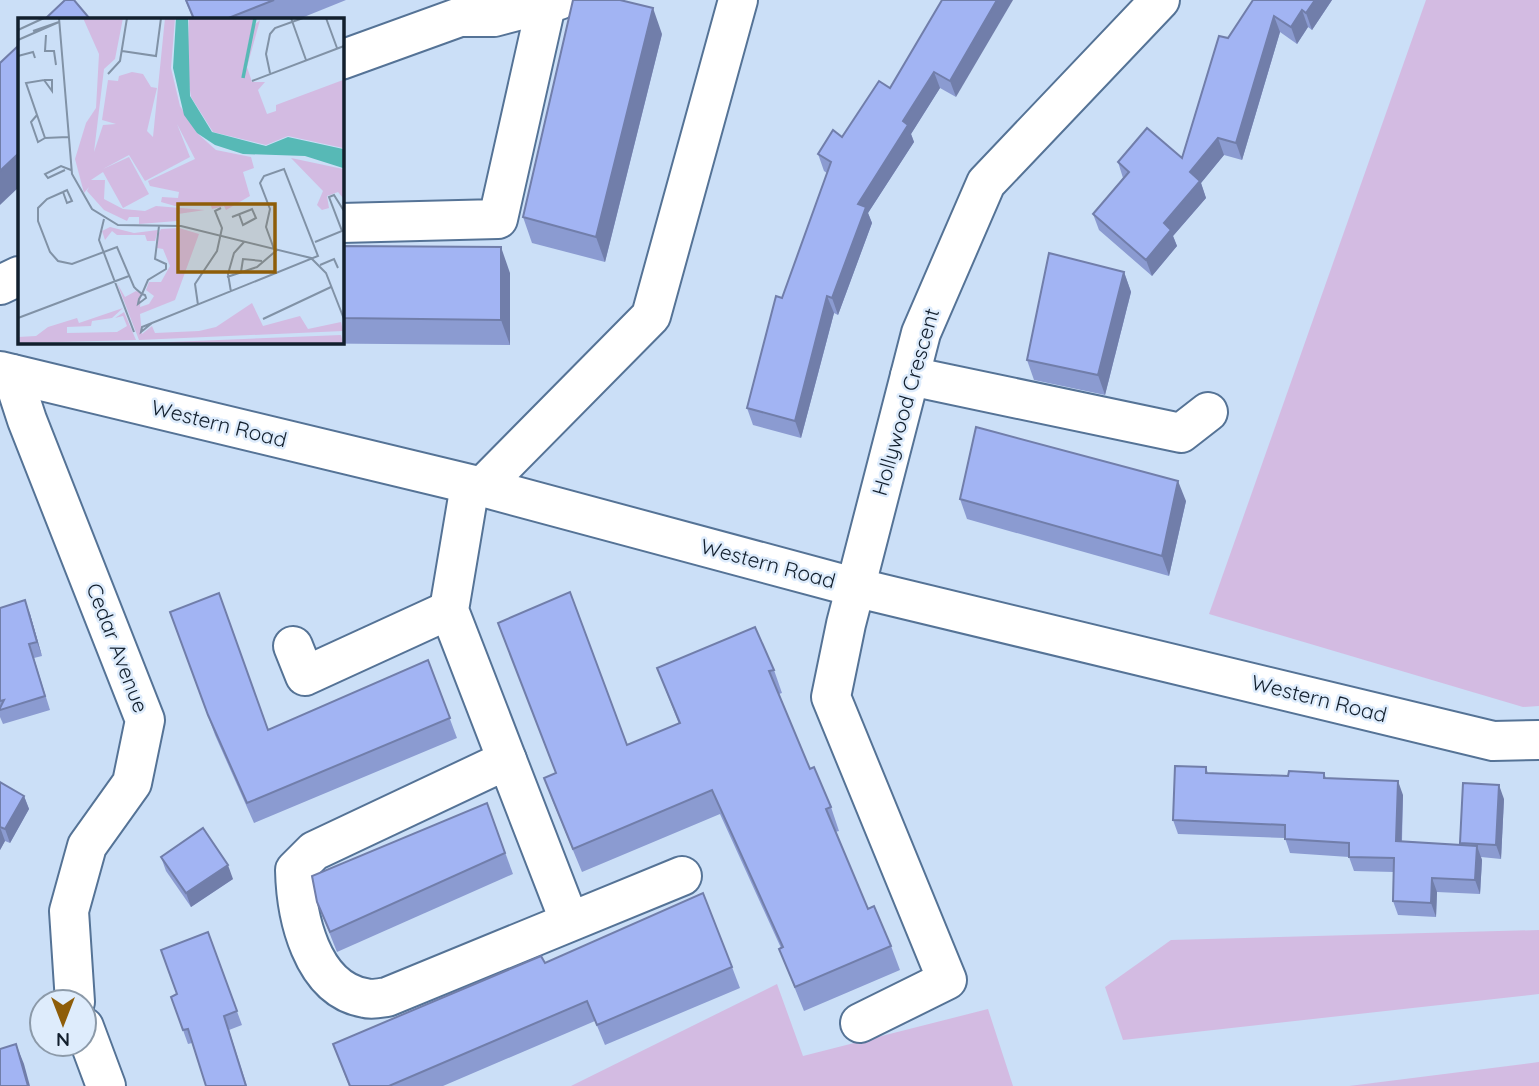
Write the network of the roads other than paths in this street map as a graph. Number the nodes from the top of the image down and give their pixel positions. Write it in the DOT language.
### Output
graph roads {
  1 [pos="738,0"];
  2 [pos="1160,0"];
  3 [pos="552,3"];
  4 [pos="343,59"];
  5 [pos="343,223"];
  6 [pos="18,276"];
  7 [pos="0,285"];
  8 [pos="6,372"];
  9 [pos="910,376"];
  10 [pos="1208,412"];
  11 [pos="476,486"];
  12 [pos="854,587"];
  13 [pos="449,610"];
  14 [pos="293,646"];
  15 [pos="1539,740"];
  16 [pos="507,760"];
  17 [pos="682,876"];
  18 [pos="569,920"];
  19 [pos="74,988"];
  20 [pos="860,1023"];
  21 [pos="96,1058"];
  22 [pos="106,1086"];
  1 -- 11 [label="main road"];
  2 -- 9 [label="main road, Hollywood Crescent"];
  3 -- 4 [label="main road"];
  3 -- 5 [label="main road"];
  6 -- 7 [label="main road"];
  8 -- 11 [label="main road, Western Road"];
  8 -- 19 [label="main road, Cedar Avenue"];
  9 -- 10 [label="main road"];
  9 -- 12 [label="main road, Hollywood Crescent"];
  11 -- 12 [label="main road, Western Road"];
  11 -- 13 [label="main road"];
  12 -- 15 [label="main road, Western Road"];
  12 -- 20 [label="main road, Hollywood Crescent"];
  13 -- 14 [label="main road"];
  13 -- 16 [label="main road"];
  16 -- 18 [label="main road"];
  16 -- 18 [label="main road"];
  17 -- 18 [label="main road"];
  21 -- 22 [label="main road"];
}
